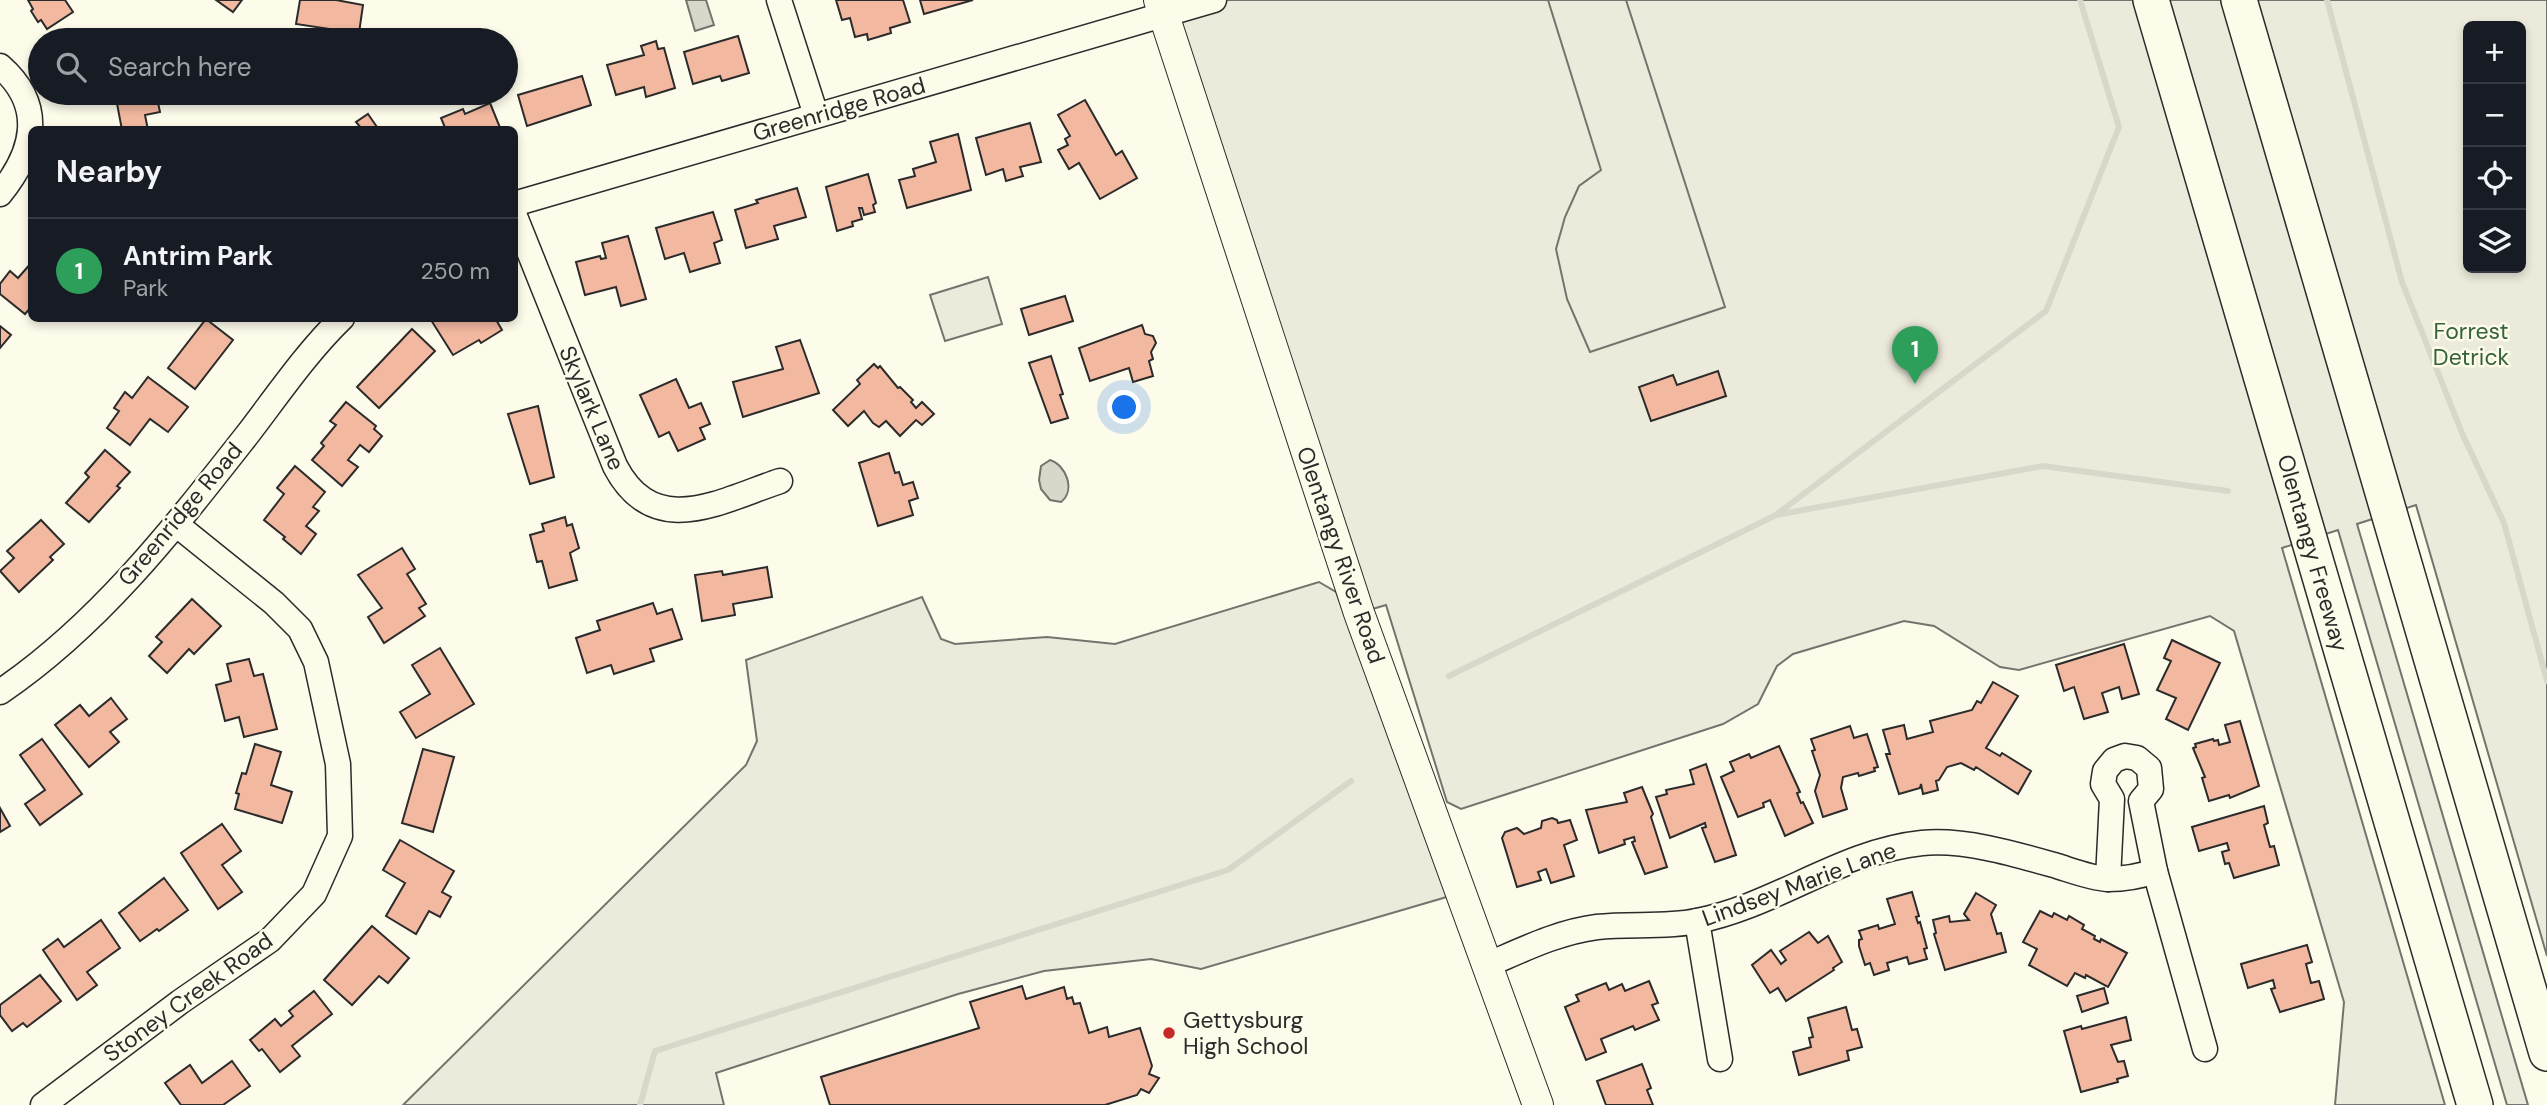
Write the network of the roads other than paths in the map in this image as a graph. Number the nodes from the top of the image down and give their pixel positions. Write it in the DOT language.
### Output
graph roads {
  1 [pos="779,0"];
  2 [pos="1214,0"];
  3 [pos="2151,0"];
  4 [pos="2239,0"];
  5 [pos="1162,8"];
  6 [pos="0,66"];
  7 [pos="816,115"];
  8 [pos="30,126"];
  9 [pos="28,147"];
  10 [pos="0,194"];
  11 [pos="518,203"];
  12 [pos="518,224"];
  13 [pos="339,322"];
  14 [pos="780,481"];
  15 [pos="177,525"];
  16 [pos="0,692"];
  17 [pos="2155,872"];
  18 [pos="2108,879"];
  19 [pos="1697,921"];
  20 [pos="1487,965"];
  21 [pos="2205,1049"];
  22 [pos="2547,1053"];
  23 [pos="1720,1059"];
  24 [pos="43,1105"];
  25 [pos="1538,1105"];
  26 [pos="2475,1105"];
  1 -- 7 [label="street"];
  2 -- 5 [label="street, Greenridge Road"];
  3 -- 26 [label="highway, Olentangy Freeway"];
  4 -- 22 [label="highway"];
  5 -- 7 [label="street, Greenridge Road"];
  5 -- 20 [label="main road, Olentangy River Road"];
  6 -- 8 [label="street"];
  7 -- 11 [label="street, Greenridge Road"];
  9 -- 10 [label="street"];
  12 -- 14 [label="street, Skylark Lane"];
  13 -- 15 [label="street, Greenridge Road"];
  15 -- 16 [label="street, Greenridge Road"];
  15 -- 24 [label="street, Stoney Creek Road"];
  17 -- 18 [label="street, Lindsey Marie Lane"];
  17 -- 18 [label="street"];
  17 -- 21 [label="street"];
  18 -- 19 [label="street, Lindsey Marie Lane"];
  19 -- 20 [label="street, Lindsey Marie Lane"];
  19 -- 23 [label="street"];
  20 -- 25 [label="main road, Olentangy River Road"];
}
